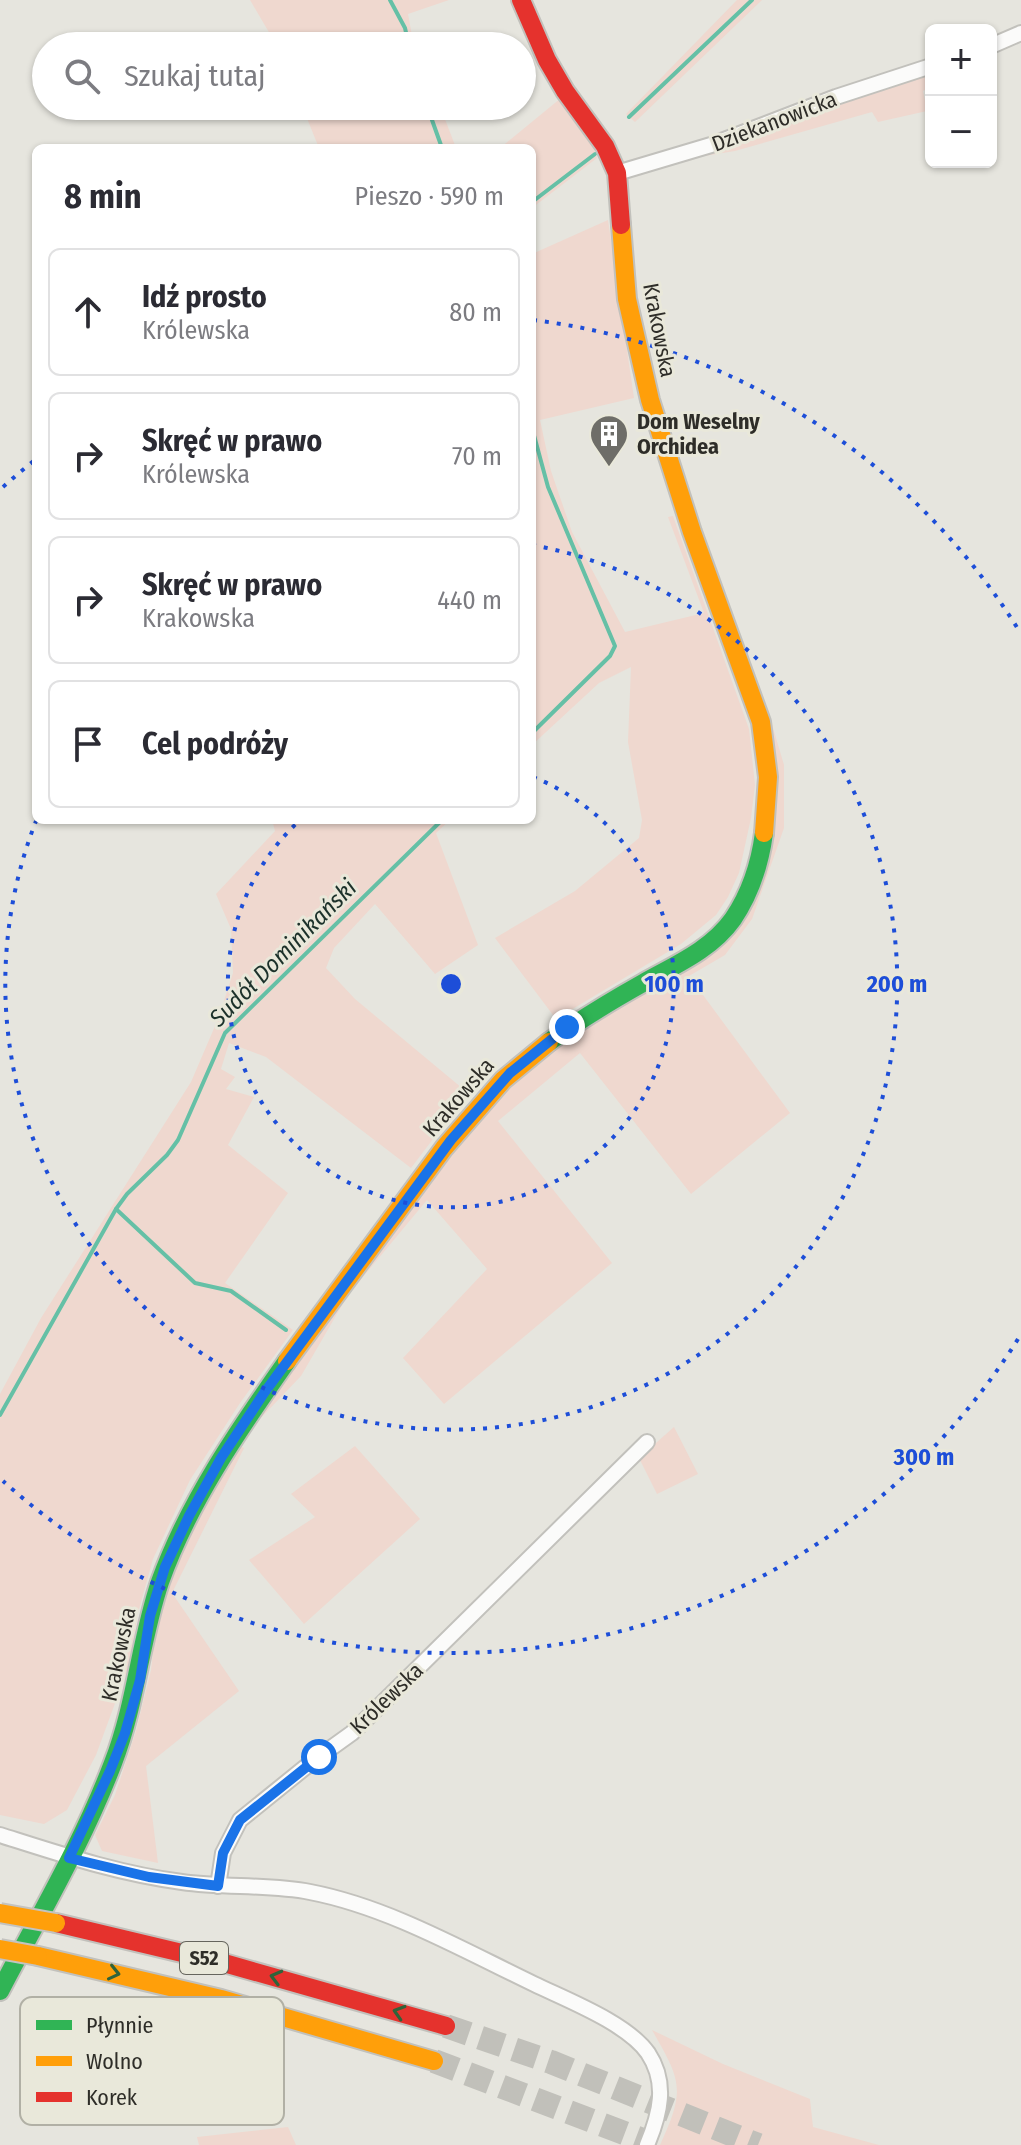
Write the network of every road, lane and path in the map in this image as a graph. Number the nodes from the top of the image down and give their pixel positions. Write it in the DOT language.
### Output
graph roads {
  1 [pos="521,0"];
  2 [pos="535,32"];
  3 [pos="1021,33"];
  4 [pos="536,35"];
  5 [pos="997,43"];
  6 [pos="925,68"];
  7 [pos="617,173"];
  8 [pos="647,1442"];
  9 [pos="0,1835"];
  10 [pos="69,1858"];
  11 [pos="218,1886"];
  12 [pos="0,1913"];
  13 [pos="0,1949"];
  14 [pos="0,1991"];
  15 [pos="212,1997"];
  16 [pos="284,2017"];
  17 [pos="446,2026"];
  18 [pos="434,2061"];
  19 [pos="647,2145"];
  1 -- 2 [label="main road, Krakowska"];
  3 -- 5 [label="street"];
  4 -- 7 [label="main road, Krakowska"];
  6 -- 7 [label="street, Dziekanowicka"];
  7 -- 10 [label="main road, Krakowska"];
  8 -- 11 [label="street, Królewska"];
  9 -- 10 [label="street"];
  10 -- 11 [label="street"];
  10 -- 14 [label="main road, Krakowska"];
  11 -- 19 [label="street"];
  17 -- 12 [label="main road, S52, one-way, bridge"];
  13 -- 15 [label="main road, S52, one-way, bridge"];
  16 -- 18 [label="main road, S52, one-way, bridge"];
}
